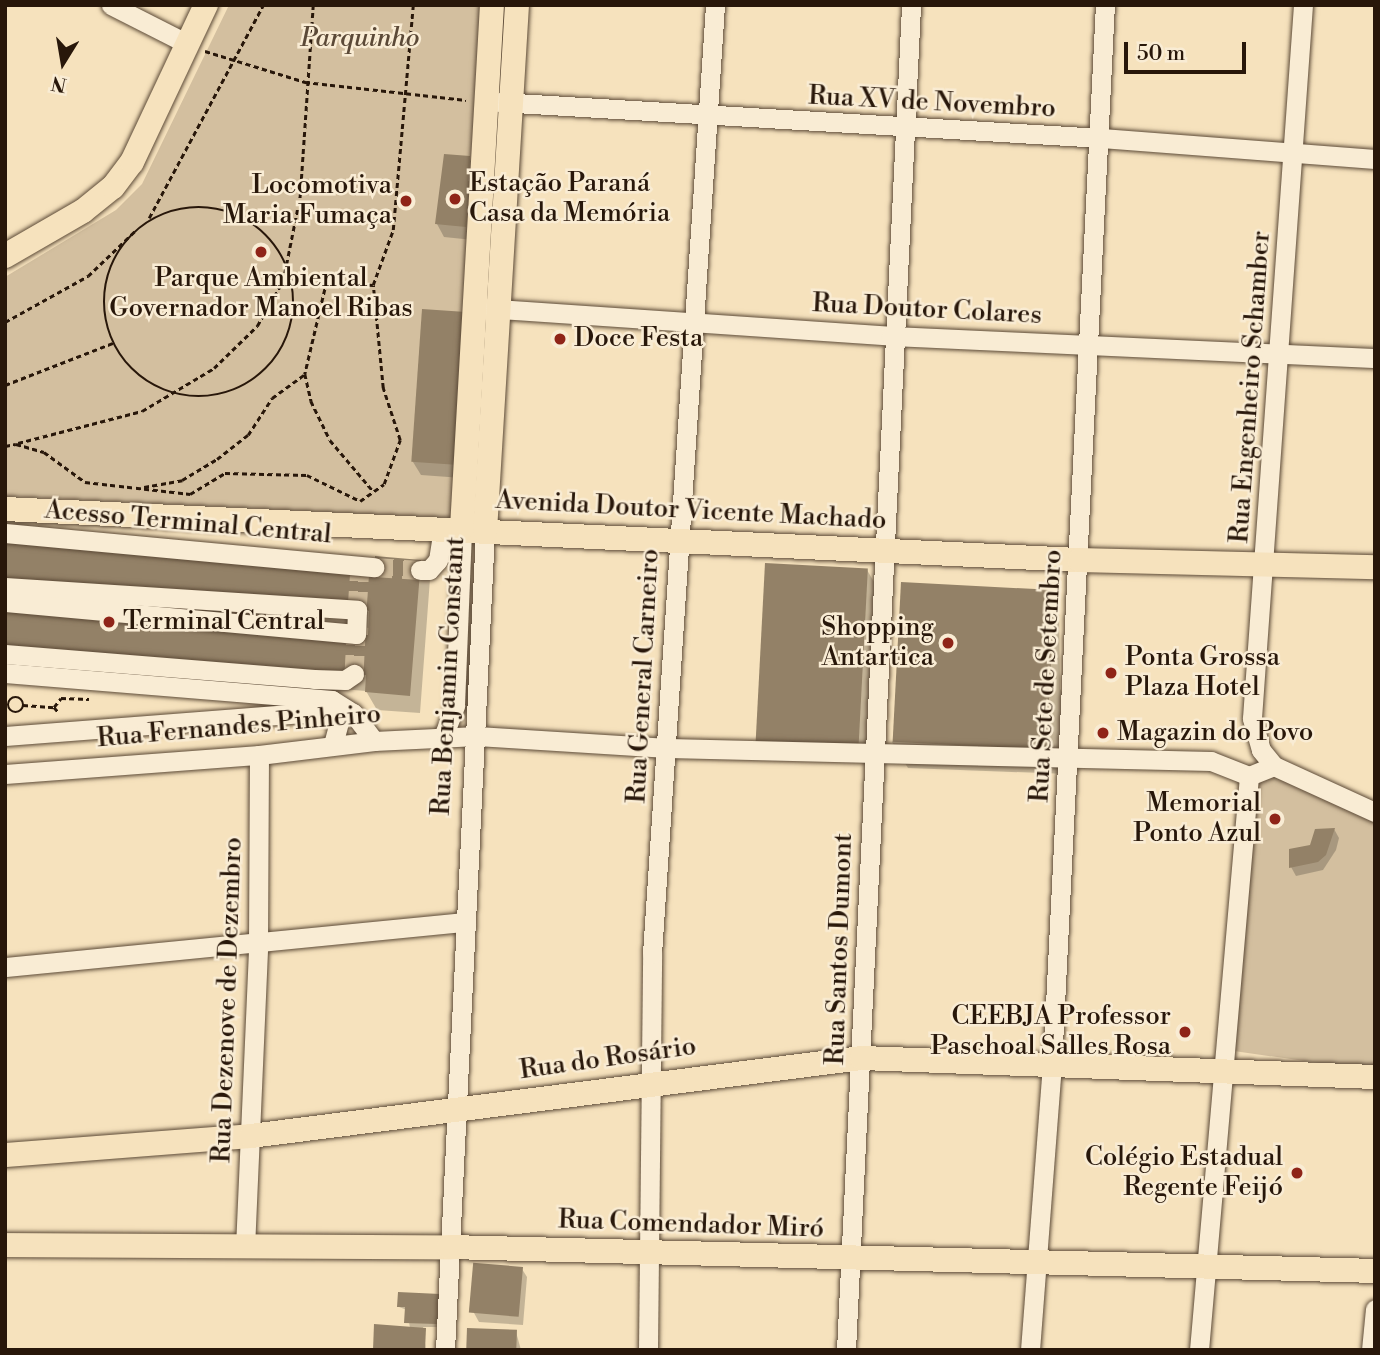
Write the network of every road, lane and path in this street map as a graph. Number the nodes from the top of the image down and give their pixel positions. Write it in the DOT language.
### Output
graph roads {
  1 [pos="111,5"];
  2 [pos="206,5"];
  3 [pos="263,5"];
  4 [pos="313,5"];
  5 [pos="413,5"];
  6 [pos="492,5"];
  7 [pos="517,5"];
  8 [pos="716,5"];
  9 [pos="911,5"];
  10 [pos="1105,5"];
  11 [pos="1303,5"];
  12 [pos="188,44"];
  13 [pos="232,62"];
  14 [pos="305,82"];
  15 [pos="407,96"];
  16 [pos="498,102"];
  17 [pos="710,118"];
  18 [pos="904,127"];
  19 [pos="1101,138"];
  20 [pos="1293,153"];
  21 [pos="1375,159"];
  22 [pos="145,221"];
  23 [pos="5,256"];
  24 [pos="287,260"];
  25 [pos="292,279"];
  26 [pos="327,281"];
  27 [pos="373,285"];
  28 [pos="487,308"];
  29 [pos="5,322"];
  30 [pos="696,323"];
  31 [pos="891,336"];
  32 [pos="113,343"];
  33 [pos="1089,345"];
  34 [pos="1281,357"];
  35 [pos="1375,358"];
  36 [pos="305,374"];
  37 [pos="5,385"];
  38 [pos="172,393"];
  39 [pos="16,444"];
  40 [pos="5,447"];
  41 [pos="140,488"];
  42 [pos="374,492"];
  43 [pos="5,509"];
  44 [pos="464,529"];
  45 [pos="5,533"];
  46 [pos="678,543"];
  47 [pos="883,550"];
  48 [pos="1080,560"];
  49 [pos="1265,562"];
  50 [pos="1375,567"];
  51 [pos="365,568"];
  52 [pos="420,570"];
  53 [pos="5,587"];
  54 [pos="5,602"];
  55 [pos="5,653"];
  56 [pos="5,673"];
  57 [pos="354,674"];
  58 [pos="23,705"];
  59 [pos="7,706"];
  60 [pos="54,707"];
  61 [pos="5,736"];
  62 [pos="477,736"];
  63 [pos="443,737"];
  64 [pos="374,741"];
  65 [pos="333,745"];
  66 [pos="668,748"];
  67 [pos="874,754"];
  68 [pos="259,755"];
  69 [pos="1069,760"];
  70 [pos="1274,766"];
  71 [pos="5,774"];
  72 [pos="1249,776"];
  73 [pos="1375,812"];
  74 [pos="466,922"];
  75 [pos="258,945"];
  76 [pos="5,967"];
  77 [pos="862,1058"];
  78 [pos="1052,1065"];
  79 [pos="1221,1068"];
  80 [pos="1375,1077"];
  81 [pos="651,1082"];
  82 [pos="454,1110"];
  83 [pos="251,1136"];
  84 [pos="5,1155"];
  85 [pos="5,1245"];
  86 [pos="449,1247"];
  87 [pos="245,1248"];
  88 [pos="651,1254"];
  89 [pos="851,1260"];
  90 [pos="1038,1263"];
  91 [pos="1206,1264"];
  92 [pos="1375,1271"];
  93 [pos="1375,1309"];
  94 [pos="444,1350"];
  95 [pos="648,1350"];
  96 [pos="846,1350"];
  97 [pos="1030,1350"];
  98 [pos="1199,1350"];
  99 [pos="1371,1350"];
  1 -- 12 [label="street"];
  2 -- 12 [label="main road"];
  3 -- 13 [label="path"];
  4 -- 14 [label="path"];
  5 -- 15 [label="path"];
  6 -- 16 [label="main road, Rua Benjamin Constant"];
  7 -- 16 [label="main road, Rua Benjamin Constant"];
  8 -- 17 [label="street, Rua General Carneiro"];
  9 -- 18 [label="street, Rua Santos Dumont"];
  10 -- 19 [label="street, Rua Sete de Setembro"];
  11 -- 20 [label="street, Rua Engenheiro Schamber"];
  12 -- 13 [label="path"];
  12 -- 23 [label="main road"];
  13 -- 14 [label="path"];
  13 -- 22 [label="path"];
  14 -- 15 [label="path"];
  14 -- 24 [label="path"];
  15 -- 16 [label="path"];
  15 -- 27 [label="path"];
  16 -- 17 [label="street, Rua XV de Novembro"];
  16 -- 28 [label="main road, Rua Benjamin Constant"];
  17 -- 18 [label="street, Rua XV de Novembro"];
  17 -- 30 [label="street, Rua General Carneiro"];
  18 -- 19 [label="street, Rua XV de Novembro"];
  18 -- 31 [label="street, Rua Santos Dumont"];
  19 -- 20 [label="street, Rua XV de Novembro"];
  19 -- 33 [label="street, Rua Sete de Setembro"];
  20 -- 21 [label="street, Rua XV de Novembro"];
  20 -- 34 [label="street, Rua Engenheiro Schamber"];
  22 -- 24 [label="path"];
  22 -- 29 [label="path"];
  22 -- 32 [label="path"];
  24 -- 25 [label="path"];
  24 -- 38 [label="path"];
  25 -- 26 [label="path"];
  25 -- 38 [label="path"];
  26 -- 27 [label="path"];
  26 -- 36 [label="path"];
  27 -- 42 [label="path"];
  28 -- 30 [label="street, Rua Doutor Colares"];
  28 -- 44 [label="main road, Rua Benjamin Constant"];
  30 -- 31 [label="street, Rua Doutor Colares"];
  30 -- 46 [label="street, Rua General Carneiro"];
  31 -- 33 [label="street, Rua Doutor Colares"];
  31 -- 47 [label="street, Rua Santos Dumont"];
  32 -- 37 [label="path"];
  32 -- 38 [label="path"];
  33 -- 34 [label="street, Rua Doutor Colares"];
  33 -- 48 [label="street, Rua Sete de Setembro"];
  34 -- 35 [label="street, Rua Doutor Colares"];
  34 -- 49 [label="street, Rua Engenheiro Schamber"];
  36 -- 41 [label="path"];
  36 -- 42 [label="path"];
  38 -- 39 [label="path"];
  39 -- 40 [label="path"];
  39 -- 41 [label="path"];
  41 -- 42 [label="path"];
  43 -- 44 [label="main road, Avenida Doutor Vicente Machado"];
  44 -- 46 [label="main road, Avenida Doutor Vicente Machado"];
  44 -- 52 [label="street"];
  44 -- 62 [label="street, Rua Benjamin Constant"];
  44 -- 63 [label="street, Rua Benjamin Constant"];
  45 -- 51 [label="street, Acesso Terminal Central"];
  46 -- 47 [label="main road, Avenida Doutor Vicente Machado"];
  46 -- 66 [label="street, Rua General Carneiro"];
  47 -- 48 [label="main road, Avenida Doutor Vicente Machado"];
  47 -- 67 [label="street, Rua Santos Dumont"];
  48 -- 49 [label="main road, Avenida Doutor Vicente Machado"];
  48 -- 69 [label="street, Rua Sete de Setembro"];
  49 -- 50 [label="main road, Avenida Doutor Vicente Machado"];
  49 -- 70 [label="street, Rua Engenheiro Schamber"];
  53 -- 54 [label="street"];
  55 -- 57 [label="street"];
  56 -- 64 [label="street"];
  58 -- 59 [label="path"];
  58 -- 59 [label="path"];
  58 -- 60 [label="path"];
  61 -- 65 [label="street"];
  62 -- 63 [label="street, Rua Fernandes Pinheiro"];
  62 -- 66 [label="street, Rua Fernandes Pinheiro"];
  62 -- 74 [label="street, Rua Benjamin Constant"];
  63 -- 64 [label="street, Rua Fernandes Pinheiro"];
  64 -- 65 [label="street, Rua Fernandes Pinheiro"];
  65 -- 68 [label="street, Rua Fernandes Pinheiro"];
  66 -- 67 [label="street, Rua Fernandes Pinheiro"];
  66 -- 81 [label="street, Rua General Carneiro"];
  67 -- 69 [label="street, Rua Fernandes Pinheiro"];
  67 -- 77 [label="street, Rua Santos Dumont"];
  68 -- 71 [label="street, Rua Fernandes Pinheiro"];
  68 -- 75 [label="street, Rua Dezenove de Dezembro"];
  69 -- 72 [label="street, Rua Fernandes Pinheiro"];
  69 -- 78 [label="street, Rua Sete de Setembro"];
  70 -- 72 [label="street"];
  70 -- 73 [label="street"];
  72 -- 79 [label="street"];
  74 -- 75 [label="street"];
  74 -- 82 [label="street, Rua Benjamin Constant"];
  75 -- 76 [label="street"];
  75 -- 83 [label="street, Rua Dezenove de Dezembro"];
  77 -- 78 [label="main road, Rua do Rosário"];
  77 -- 81 [label="main road, Rua do Rosário"];
  77 -- 89 [label="street, Rua Santos Dumont"];
  78 -- 79 [label="main road, Rua do Rosário"];
  78 -- 90 [label="street, Rua Sete de Setembro"];
  79 -- 80 [label="main road, Rua do Rosário"];
  79 -- 91 [label="street"];
  81 -- 82 [label="main road, Rua do Rosário"];
  81 -- 88 [label="street, Rua General Carneiro"];
  82 -- 83 [label="main road, Rua do Rosário"];
  82 -- 86 [label="street, Rua Benjamin Constant"];
  83 -- 84 [label="main road, Rua do Rosário"];
  83 -- 87 [label="street, Rua Dezenove de Dezembro"];
  85 -- 87 [label="main road, Rua Comendador Miró"];
  86 -- 87 [label="main road, Rua Comendador Miró"];
  86 -- 88 [label="main road, Rua Comendador Miró"];
  86 -- 94 [label="street, Rua Benjamin Constant"];
  88 -- 89 [label="main road, Rua Comendador Miró"];
  88 -- 95 [label="street, Rua General Carneiro"];
  89 -- 90 [label="main road, Rua Comendador Miró"];
  89 -- 96 [label="street, Rua Santos Dumont"];
  90 -- 91 [label="main road, Rua Comendador Miró"];
  90 -- 97 [label="street, Rua Sete de Setembro"];
  91 -- 92 [label="main road, Rua Comendador Miró"];
  91 -- 98 [label="street"];
  93 -- 99 [label="street"];
}
